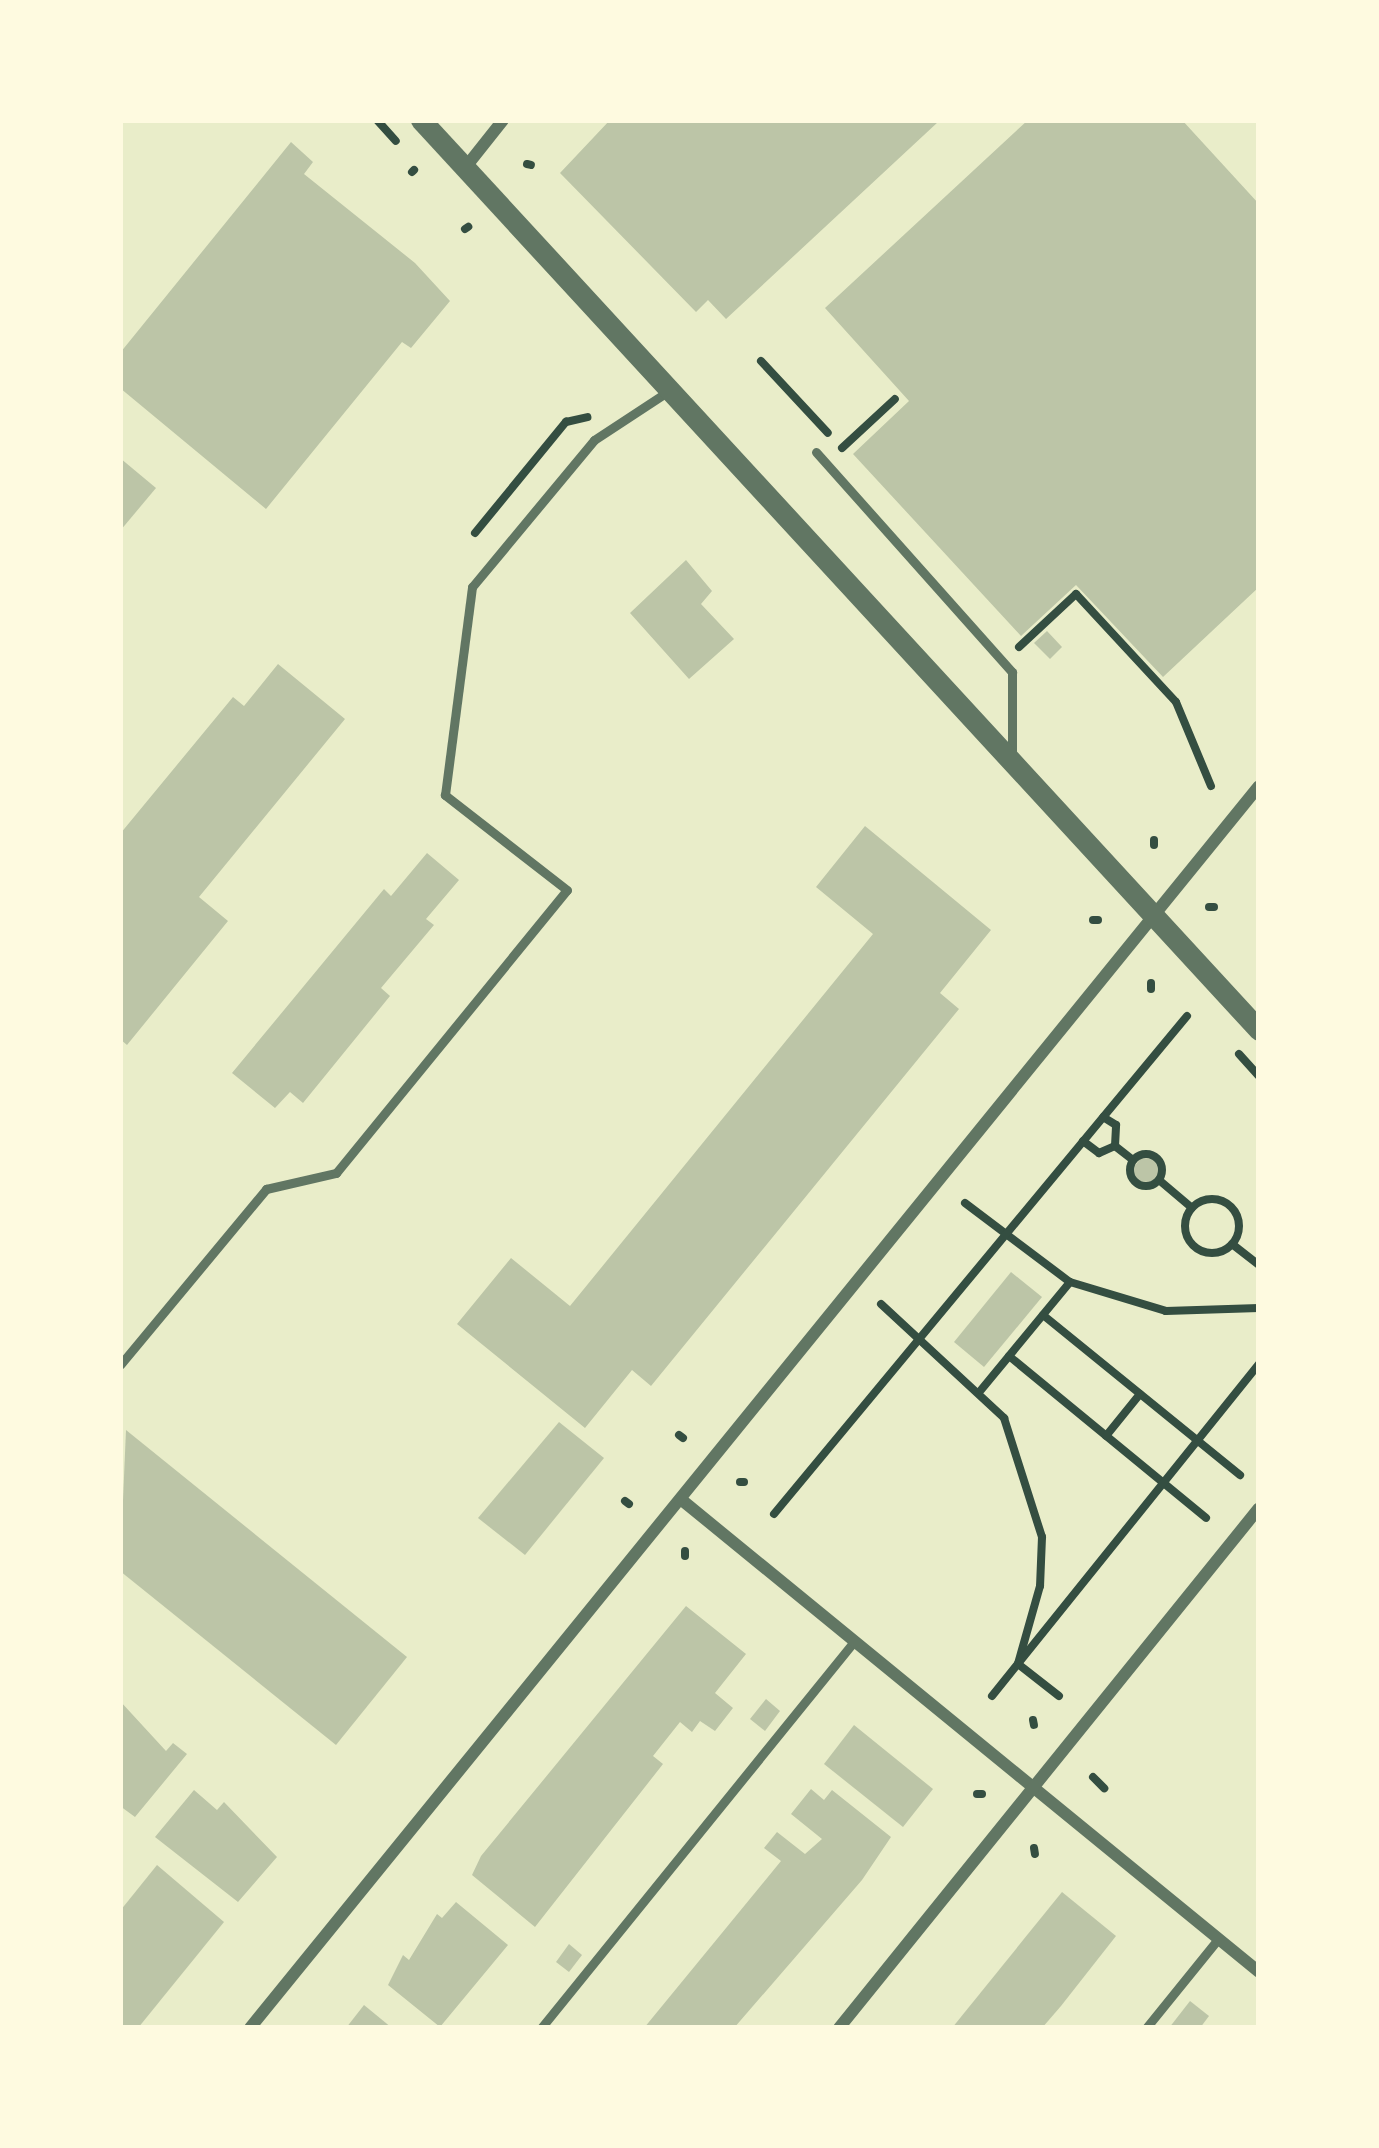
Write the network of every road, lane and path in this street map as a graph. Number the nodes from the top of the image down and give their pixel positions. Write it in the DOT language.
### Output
graph roads {
  1 [pos="421,120"];
  2 [pos="503,120"];
  3 [pos="465,168"];
  4 [pos="669,392"];
  5 [pos="895,399"];
  6 [pos="600,412"];
  7 [pos="842,448"];
  8 [pos="816,452"];
  9 [pos="475,533"];
  10 [pos="1018,649"];
  11 [pos="1012,770"];
  12 [pos="1211,786"];
  13 [pos="1259,786"];
  14 [pos="1152,916"];
  15 [pos="1187,1016"];
  16 [pos="1259,1030"];
  17 [pos="1103,1117"];
  18 [pos="1083,1141"];
  19 [pos="1114,1146"];
  20 [pos="1133,1160"];
  21 [pos="1159,1180"];
  22 [pos="965,1203"];
  23 [pos="1192,1208"];
  24 [pos="1006,1237"];
  25 [pos="1232,1244"];
  26 [pos="1259,1265"];
  27 [pos="1070,1282"];
  28 [pos="881,1304"];
  29 [pos="1259,1308"];
  30 [pos="1042,1315"];
  31 [pos="922,1338"];
  32 [pos="1009,1356"];
  33 [pos="1259,1364"];
  34 [pos="120,1365"];
  35 [pos="981,1390"];
  36 [pos="1140,1394"];
  37 [pos="1106,1436"];
  38 [pos="1198,1441"];
  39 [pos="1240,1475"];
  40 [pos="1163,1484"];
  41 [pos="683,1501"];
  42 [pos="1259,1508"];
  43 [pos="774,1514"];
  44 [pos="1206,1518"];
  45 [pos="854,1641"];
  46 [pos="1018,1664"];
  47 [pos="992,1696"];
  48 [pos="1059,1696"];
  49 [pos="1093,1777"];
  50 [pos="1033,1786"];
  51 [pos="1104,1788"];
  52 [pos="1218,1939"];
  53 [pos="1259,1972"];
  54 [pos="250,2028"];
  55 [pos="542,2028"];
  56 [pos="839,2028"];
  57 [pos="1145,2028"];
  1 -- 3 [label="street"];
  2 -- 3 [label="street"];
  3 -- 4 [label="street"];
  4 -- 11 [label="street"];
  4 -- 34 [label="lane"];
  5 -- 7 [label="path"];
  6 -- 9 [label="path"];
  8 -- 11 [label="lane"];
  10 -- 12 [label="path"];
  11 -- 14 [label="street"];
  13 -- 14 [label="street"];
  14 -- 16 [label="street"];
  14 -- 41 [label="street"];
  15 -- 17 [label="path"];
  17 -- 18 [label="path"];
  17 -- 19 [label="path"];
  18 -- 19 [label="path"];
  18 -- 24 [label="path"];
  19 -- 20 [label="path"];
  20 -- 21 [label="path"];
  20 -- 21 [label="path"];
  21 -- 23 [label="path"];
  22 -- 24 [label="path"];
  23 -- 25 [label="path"];
  23 -- 25 [label="path"];
  24 -- 27 [label="path"];
  24 -- 31 [label="path"];
  25 -- 26 [label="path"];
  27 -- 29 [label="path"];
  27 -- 30 [label="path"];
  28 -- 31 [label="path"];
  30 -- 32 [label="path"];
  30 -- 36 [label="path"];
  31 -- 35 [label="path"];
  31 -- 43 [label="path"];
  32 -- 35 [label="path"];
  32 -- 37 [label="path"];
  33 -- 38 [label="path"];
  35 -- 46 [label="path"];
  36 -- 37 [label="path"];
  36 -- 38 [label="path"];
  37 -- 40 [label="path"];
  38 -- 39 [label="path"];
  38 -- 40 [label="path"];
  40 -- 44 [label="path"];
  40 -- 46 [label="path"];
  41 -- 45 [label="street"];
  41 -- 54 [label="street"];
  42 -- 50 [label="street"];
  45 -- 50 [label="street"];
  45 -- 55 [label="lane"];
  46 -- 47 [label="path"];
  46 -- 48 [label="path"];
  49 -- 51 [label="path"];
  50 -- 52 [label="street"];
  50 -- 56 [label="street"];
  52 -- 53 [label="street"];
  52 -- 57 [label="lane"];
}
